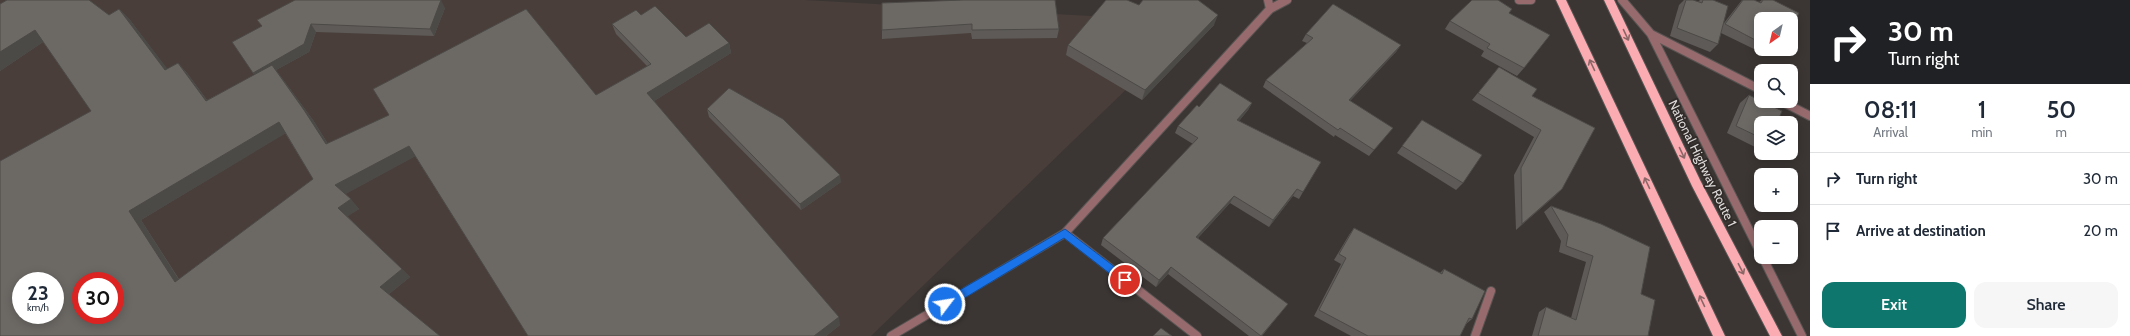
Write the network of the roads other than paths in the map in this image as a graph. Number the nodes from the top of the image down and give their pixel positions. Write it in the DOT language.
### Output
graph roads {
  1 [pos="1268,0"];
  2 [pos="1287,0"];
  3 [pos="1519,0"];
  4 [pos="1531,0"];
  5 [pos="1561,0"];
  6 [pos="1609,0"];
  7 [pos="1622,0"];
  8 [pos="1270,10"];
  9 [pos="1651,34"];
  10 [pos="1754,86"];
  11 [pos="1795,108"];
  12 [pos="1810,116"];
  13 [pos="1065,233"];
  14 [pos="1491,291"];
  15 [pos="892,336"];
  16 [pos="1197,336"];
  17 [pos="1475,336"];
  18 [pos="1719,336"];
  19 [pos="1776,336"];
  20 [pos="1802,336"];
  1 -- 8 [label="street"];
  2 -- 8 [label="street"];
  3 -- 4 [label="street"];
  18 -- 5 [label="highway, one-way"];
  6 -- 19 [label="highway, National Highway Route 1, one-way"];
  7 -- 9 [label="street"];
  8 -- 13 [label="street"];
  9 -- 10 [label="street"];
  9 -- 20 [label="street"];
  11 -- 12 [label="street"];
  13 -- 15 [label="street"];
  13 -- 16 [label="street"];
  14 -- 17 [label="street"];
}
